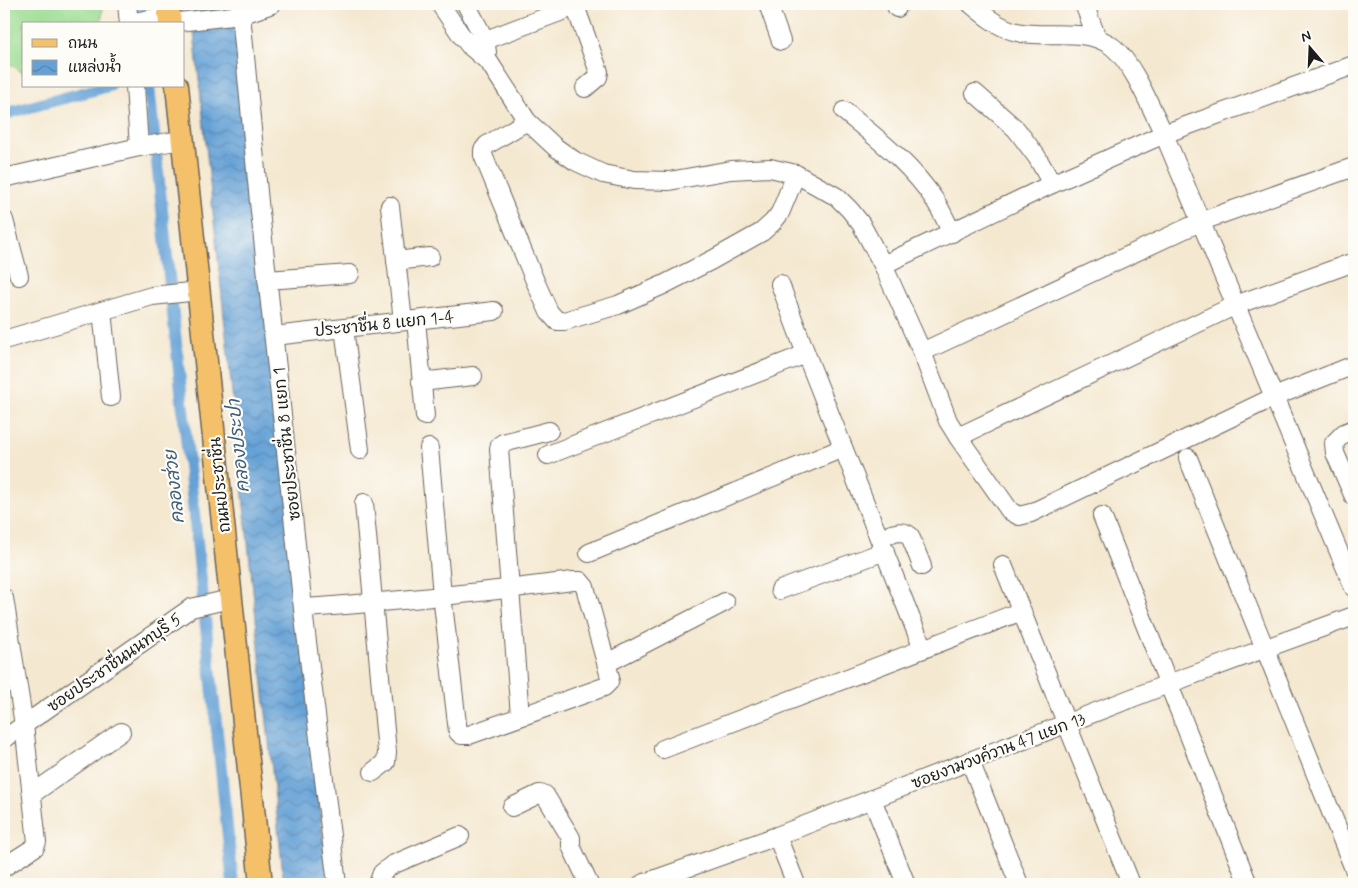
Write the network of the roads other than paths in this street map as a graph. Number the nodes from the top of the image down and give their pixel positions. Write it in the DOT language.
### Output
graph roads {
  1 [pos="127,4"];
  2 [pos="272,4"];
  3 [pos="440,4"];
  4 [pos="466,4"];
  5 [pos="768,4"];
  6 [pos="971,4"];
  7 [pos="1084,4"];
  8 [pos="578,5"];
  9 [pos="240,11"];
  10 [pos="156,20"];
  11 [pos="1097,38"];
  12 [pos="781,41"];
  13 [pos="478,43"];
  14 [pos="1354,64"];
  15 [pos="135,88"];
  16 [pos="177,88"];
  17 [pos="585,88"];
  18 [pos="975,92"];
  19 [pos="844,111"];
  20 [pos="527,121"];
  21 [pos="1164,134"];
  22 [pos="174,141"];
  23 [pos="143,146"];
  24 [pos="1354,167"];
  25 [pos="796,174"];
  26 [pos="4,178"];
  27 [pos="1052,184"];
  28 [pos="390,206"];
  29 [pos="4,220"];
  30 [pos="1202,221"];
  31 [pos="952,233"];
  32 [pos="430,257"];
  33 [pos="396,261"];
  34 [pos="1354,262"];
  35 [pos="883,265"];
  36 [pos="350,274"];
  37 [pos="19,276"];
  38 [pos="267,280"];
  39 [pos="780,284"];
  40 [pos="190,292"];
  41 [pos="1236,306"];
  42 [pos="102,311"];
  43 [pos="494,311"];
  44 [pos="409,320"];
  45 [pos="344,328"];
  46 [pos="274,336"];
  47 [pos="4,340"];
  48 [pos="922,352"];
  49 [pos="806,354"];
  50 [pos="1354,365"];
  51 [pos="473,376"];
  52 [pos="421,382"];
  53 [pos="111,397"];
  54 [pos="1274,397"];
  55 [pos="425,416"];
  56 [pos="1354,429"];
  57 [pos="549,431"];
  58 [pos="958,437"];
  59 [pos="428,448"];
  60 [pos="843,448"];
  61 [pos="360,450"];
  62 [pos="548,454"];
  63 [pos="1188,458"];
  64 [pos="1354,497"];
  65 [pos="364,503"];
  66 [pos="1102,516"];
  67 [pos="882,544"];
  68 [pos="589,553"];
  69 [pos="1003,565"];
  70 [pos="922,566"];
  71 [pos="511,588"];
  72 [pos="1354,588"];
  73 [pos="780,590"];
  74 [pos="442,595"];
  75 [pos="4,598"];
  76 [pos="213,602"];
  77 [pos="725,602"];
  78 [pos="374,603"];
  79 [pos="304,608"];
  80 [pos="1022,611"];
  81 [pos="1354,616"];
  82 [pos="923,649"];
  83 [pos="1266,649"];
  84 [pos="607,663"];
  85 [pos="1168,684"];
  86 [pos="520,716"];
  87 [pos="1067,723"];
  88 [pos="24,725"];
  89 [pos="122,732"];
  90 [pos="4,739"];
  91 [pos="663,748"];
  92 [pos="970,762"];
  93 [pos="372,772"];
  94 [pos="32,794"];
  95 [pos="872,799"];
  96 [pos="512,807"];
  97 [pos="460,836"];
  98 [pos="777,836"];
  99 [pos="4,868"];
  100 [pos="1354,869"];
  101 [pos="679,878"];
  102 [pos="261,884"];
  103 [pos="337,884"];
  104 [pos="378,884"];
  105 [pos="589,884"];
  106 [pos="642,884"];
  107 [pos="796,884"];
  108 [pos="906,884"];
  109 [pos="1019,884"];
  110 [pos="1131,884"];
  111 [pos="1248,884"];
  1 -- 10 [label="street"];
  2 -- 9 [label="street"];
  3 -- 13 [label="street"];
  4 -- 13 [label="street"];
  5 -- 12 [label="street"];
  6 -- 11 [label="street"];
  7 -- 11 [label="street"];
  8 -- 13 [label="street"];
  8 -- 17 [label="street"];
  9 -- 10 [label="street"];
  9 -- 38 [label="street, ซอยประชาชื่น 8 แยก 1"];
  11 -- 21 [label="street"];
  13 -- 20 [label="street"];
  14 -- 21 [label="street"];
  15 -- 23 [label="street"];
  16 -- 22 [label="main road, ถนนประชาชื่น"];
  18 -- 27 [label="street"];
  19 -- 31 [label="street"];
  20 -- 25 [label="street"];
  20 -- 25 [label="street"];
  21 -- 27 [label="street"];
  21 -- 30 [label="street"];
  22 -- 23 [label="street"];
  22 -- 40 [label="main road, ถนนประชาชื่น"];
  23 -- 26 [label="street"];
  24 -- 30 [label="street"];
  25 -- 35 [label="street"];
  27 -- 31 [label="street"];
  28 -- 33 [label="street"];
  29 -- 37 [label="street"];
  30 -- 41 [label="street"];
  30 -- 48 [label="street"];
  31 -- 35 [label="street"];
  32 -- 33 [label="street"];
  33 -- 44 [label="street"];
  34 -- 41 [label="street"];
  35 -- 48 [label="street"];
  36 -- 38 [label="street"];
  38 -- 46 [label="street, ซอยประชาชื่น 8 แยก 1"];
  39 -- 49 [label="street"];
  40 -- 42 [label="street"];
  40 -- 76 [label="main road, ถนนประชาชื่น"];
  41 -- 54 [label="street"];
  41 -- 58 [label="street"];
  42 -- 47 [label="street"];
  42 -- 53 [label="street"];
  43 -- 44 [label="street, ประชาชื่น 8 แยก 1-4"];
  44 -- 45 [label="street, ประชาชื่น 8 แยก 1-4"];
  44 -- 52 [label="street"];
  45 -- 46 [label="street, ประชาชื่น 8 แยก 1-4"];
  45 -- 61 [label="street"];
  46 -- 79 [label="street, ซอยประชาชื่น 8 แยก 1"];
  48 -- 58 [label="street"];
  49 -- 60 [label="street"];
  49 -- 62 [label="street"];
  50 -- 54 [label="street"];
  51 -- 52 [label="street"];
  52 -- 55 [label="street"];
  54 -- 58 [label="street"];
  54 -- 72 [label="street"];
  56 -- 64 [label="street"];
  57 -- 71 [label="street"];
  59 -- 74 [label="street"];
  60 -- 67 [label="street"];
  60 -- 68 [label="street"];
  63 -- 83 [label="street"];
  65 -- 78 [label="street"];
  66 -- 85 [label="street"];
  67 -- 70 [label="street"];
  67 -- 73 [label="street"];
  67 -- 82 [label="street"];
  69 -- 80 [label="street"];
  71 -- 74 [label="street"];
  71 -- 84 [label="street"];
  71 -- 86 [label="street"];
  74 -- 78 [label="street"];
  74 -- 86 [label="street"];
  75 -- 88 [label="street"];
  76 -- 88 [label="street, ซอยประชาชื่นนนทบุรี 5"];
  76 -- 102 [label="main road, ถนนประชาชื่น"];
  77 -- 84 [label="street"];
  78 -- 79 [label="street"];
  78 -- 93 [label="street"];
  79 -- 103 [label="street, ซอยประชาชื่น 8 แยก 1"];
  80 -- 82 [label="street"];
  80 -- 87 [label="street"];
  81 -- 83 [label="street, ซอยงามวงค์วาน 47 แยก 13"];
  82 -- 91 [label="street"];
  83 -- 85 [label="street, ซอยงามวงค์วาน 47 แยก 13"];
  83 -- 100 [label="street"];
  84 -- 86 [label="street"];
  85 -- 87 [label="street, ซอยงามวงค์วาน 47 แยก 13"];
  85 -- 111 [label="street"];
  87 -- 92 [label="street, ซอยงามวงค์วาน 47 แยก 13"];
  87 -- 110 [label="street"];
  88 -- 90 [label="street, ซอยประชาชื่นนนทบุรี 5"];
  88 -- 94 [label="street"];
  89 -- 94 [label="street"];
  92 -- 95 [label="street, ซอยงามวงค์วาน 47 แยก 13"];
  92 -- 109 [label="street"];
  94 -- 99 [label="street"];
  95 -- 98 [label="street, ซอยงามวงค์วาน 47 แยก 13"];
  95 -- 108 [label="street"];
  96 -- 105 [label="street"];
  97 -- 104 [label="street"];
  98 -- 101 [label="street, ซอยงามวงค์วาน 47 แยก 13"];
  98 -- 107 [label="street"];
  101 -- 106 [label="street, ซอยงามวงค์วาน 47 แยก 13"];
}
